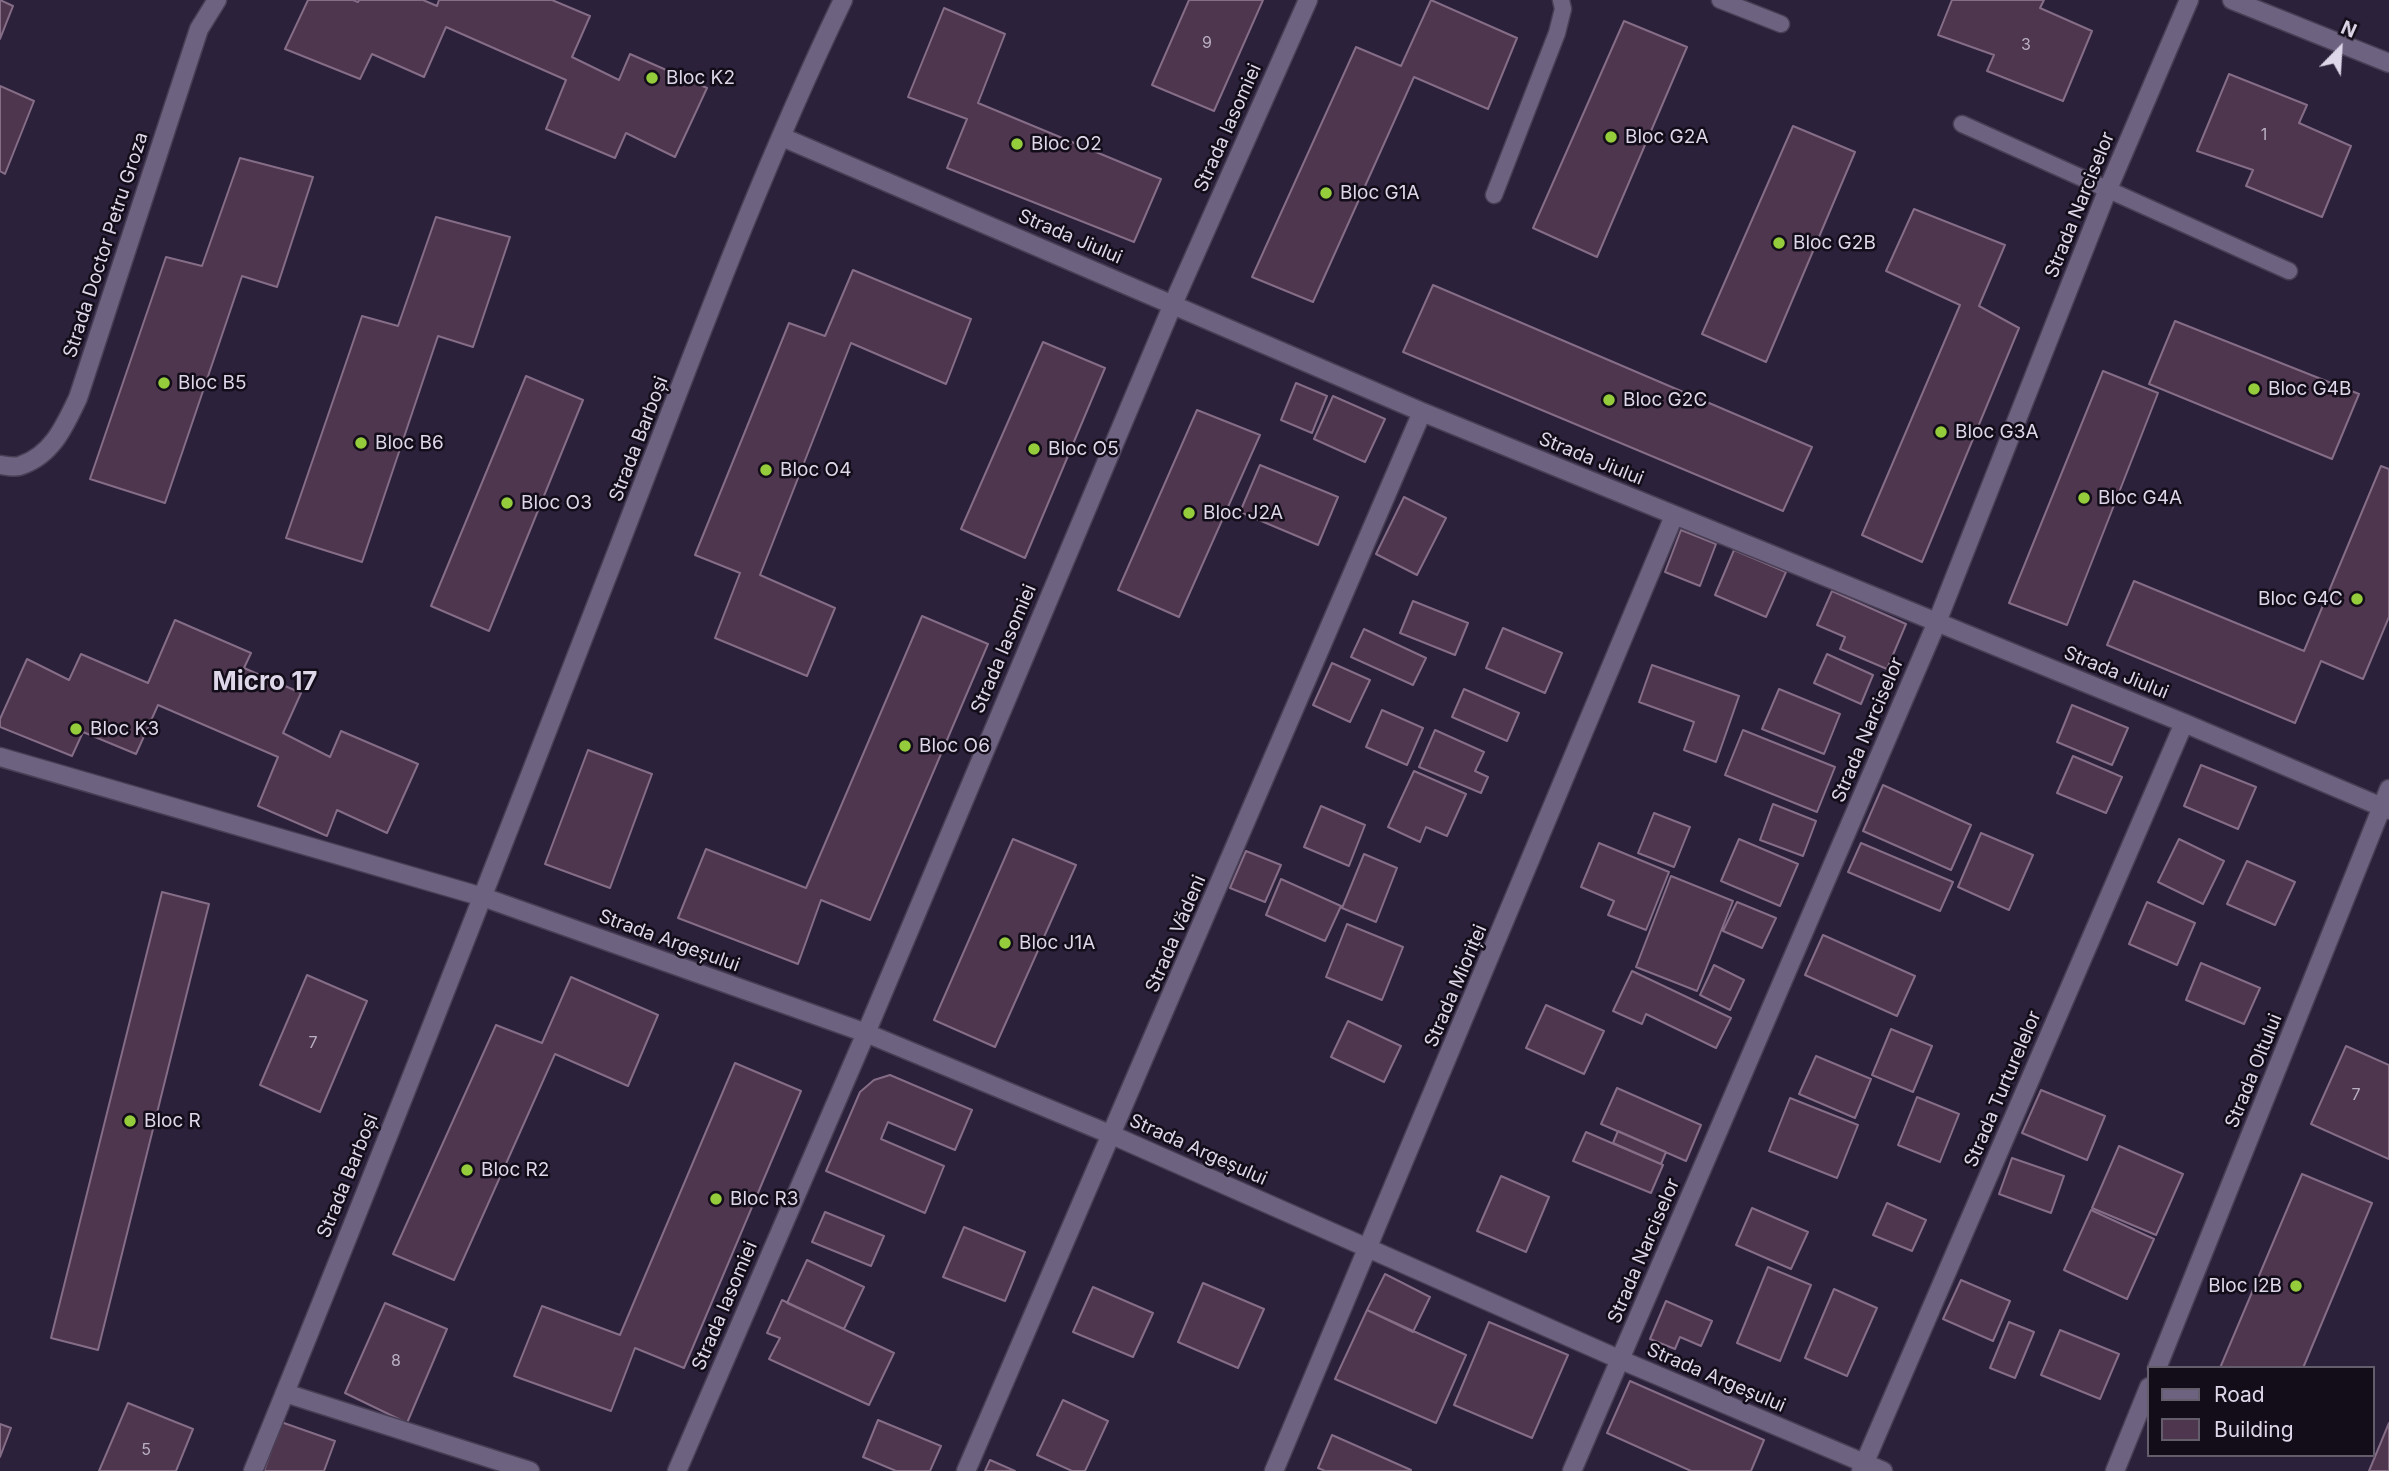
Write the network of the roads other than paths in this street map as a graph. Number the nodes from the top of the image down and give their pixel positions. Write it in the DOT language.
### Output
graph roads {
  1 [pos="216,0"];
  2 [pos="843,0"];
  3 [pos="1308,0"];
  4 [pos="1561,0"];
  5 [pos="1720,0"];
  6 [pos="2189,0"];
  7 [pos="2232,0"];
  8 [pos="1781,24"];
  9 [pos="2389,63"];
  10 [pos="1962,124"];
  11 [pos="782,137"];
  12 [pos="2108,189"];
  13 [pos="1494,195"];
  14 [pos="2289,271"];
  15 [pos="1172,304"];
  16 [pos="1422,412"];
  17 [pos="0,465"];
  18 [pos="1674,516"];
  19 [pos="1937,622"];
  20 [pos="2184,723"];
  21 [pos="0,757"];
  22 [pos="2389,789"];
  23 [pos="2385,808"];
  24 [pos="484,897"];
  25 [pos="866,1033"];
  26 [pos="1112,1135"];
  27 [pos="1369,1248"];
  28 [pos="1621,1360"];
  29 [pos="2158,1366"];
  30 [pos="2148,1389"];
  31 [pos="285,1393"];
  32 [pos="1863,1467"];
  33 [pos="253,1471"];
  34 [pos="530,1471"];
  35 [pos="677,1471"];
  36 [pos="966,1471"];
  37 [pos="1274,1471"];
  38 [pos="1572,1471"];
  39 [pos="1883,1471"];
  40 [pos="2115,1471"];
  1 -- 17 [label="street, Strada Doctor Petru Groza"];
  2 -- 11 [label="street, Strada Barboși"];
  3 -- 15 [label="street, Strada Iasomiei"];
  4 -- 13 [label="lane"];
  5 -- 8 [label="lane"];
  6 -- 12 [label="street, Strada Narciselor"];
  7 -- 9 [label="street"];
  10 -- 12 [label="lane"];
  11 -- 15 [label="street, Strada Jiului"];
  11 -- 24 [label="street, Strada Barboși"];
  12 -- 14 [label="lane"];
  12 -- 19 [label="street, Strada Narciselor"];
  15 -- 16 [label="street, Strada Jiului"];
  15 -- 25 [label="street, Strada Iasomiei"];
  16 -- 18 [label="street, Strada Jiului"];
  16 -- 26 [label="street, Strada Vădeni"];
  18 -- 19 [label="street, Strada Jiului"];
  18 -- 27 [label="street, Strada Mioriței"];
  19 -- 20 [label="street, Strada Jiului"];
  19 -- 28 [label="street, Strada Narciselor"];
  20 -- 23 [label="street, Strada Jiului"];
  20 -- 32 [label="street, Strada Turturelelor"];
  21 -- 24 [label="street"];
  22 -- 23 [label="street, Strada Oltului"];
  23 -- 29 [label="street, Strada Oltului"];
  24 -- 25 [label="street, Strada Argeșului"];
  24 -- 31 [label="street, Strada Barboși"];
  25 -- 26 [label="street, Strada Argeșului"];
  25 -- 35 [label="street, Strada Iasomiei"];
  26 -- 27 [label="street, Strada Argeșului"];
  26 -- 36 [label="street, Strada Vădeni"];
  27 -- 28 [label="street, Strada Argeșului"];
  27 -- 37 [label="street, Strada Mioriței"];
  28 -- 32 [label="street, Strada Argeșului"];
  28 -- 38 [label="street, Strada Narciselor"];
  30 -- 40 [label="street"];
  31 -- 33 [label="street, Strada Barboși"];
  31 -- 34 [label="street"];
  32 -- 39 [label="street, Strada Argeșului"];
}
